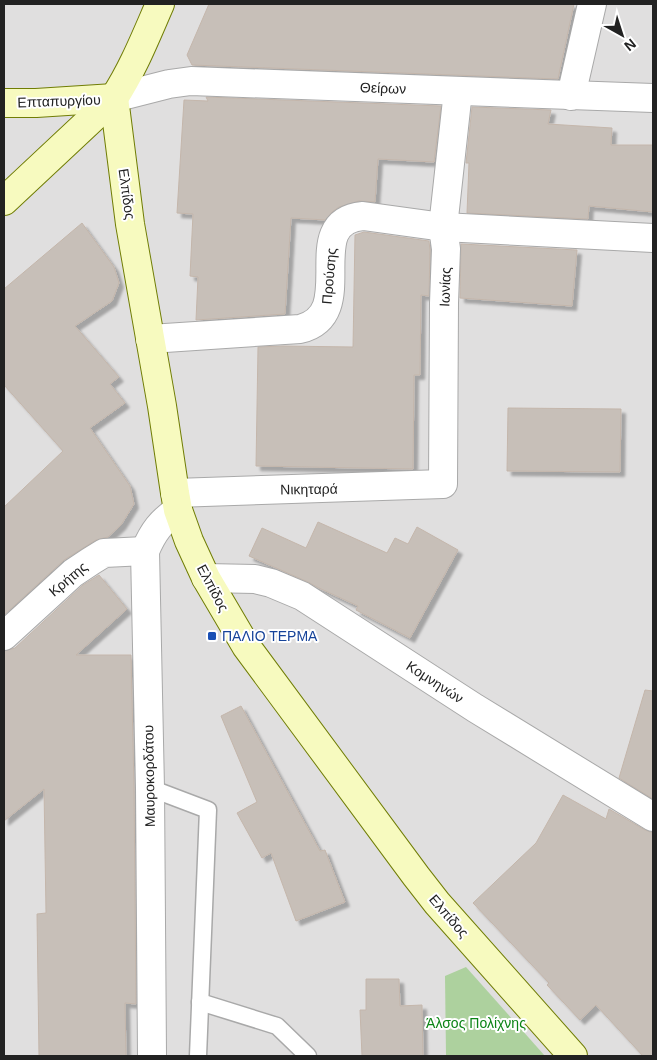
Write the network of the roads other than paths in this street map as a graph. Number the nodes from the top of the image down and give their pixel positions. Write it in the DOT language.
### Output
graph roads {
  1 [pos="160,4"];
  2 [pos="592,4"];
  3 [pos="458,91"];
  4 [pos="572,96"];
  5 [pos="114,98"];
  6 [pos="653,98"];
  7 [pos="4,103"];
  8 [pos="4,201"];
  9 [pos="443,227"];
  10 [pos="653,238"];
  11 [pos="150,339"];
  12 [pos="443,484"];
  13 [pos="177,502"];
  14 [pos="146,551"];
  15 [pos="206,578"];
  16 [pos="4,636"];
  17 [pos="150,788"];
  18 [pos="653,817"];
  19 [pos="200,1002"];
  20 [pos="152,1056"];
  21 [pos="198,1056"];
  22 [pos="308,1056"];
  23 [pos="573,1056"];
  1 -- 5 [label="main road"];
  2 -- 4 [label="street"];
  3 -- 4 [label="street, Θείρων"];
  3 -- 5 [label="street, Θείρων"];
  3 -- 9 [label="street, Ιωνίας"];
  4 -- 6 [label="street, Θείρων"];
  5 -- 7 [label="main road, Επταπυργίου"];
  5 -- 8 [label="main road"];
  5 -- 11 [label="main road, Ελπίδος"];
  9 -- 10 [label="street, Προύσης"];
  9 -- 11 [label="street, Προύσης"];
  9 -- 12 [label="street, Ιωνίας"];
  11 -- 13 [label="main road, Ελπίδος"];
  12 -- 13 [label="street, Νικηταρά"];
  13 -- 14 [label="street, Μαυροκορδάτου"];
  13 -- 15 [label="main road, Ελπίδος"];
  14 -- 16 [label="street, Κρήτης"];
  14 -- 17 [label="street, Μαυροκορδάτου"];
  15 -- 18 [label="street, Κομνηνών"];
  15 -- 23 [label="main road, Ελπίδος"];
  17 -- 19 [label="lane"];
  17 -- 20 [label="street, Μαυροκορδάτου"];
  19 -- 21 [label="lane"];
  19 -- 22 [label="lane"];
}
